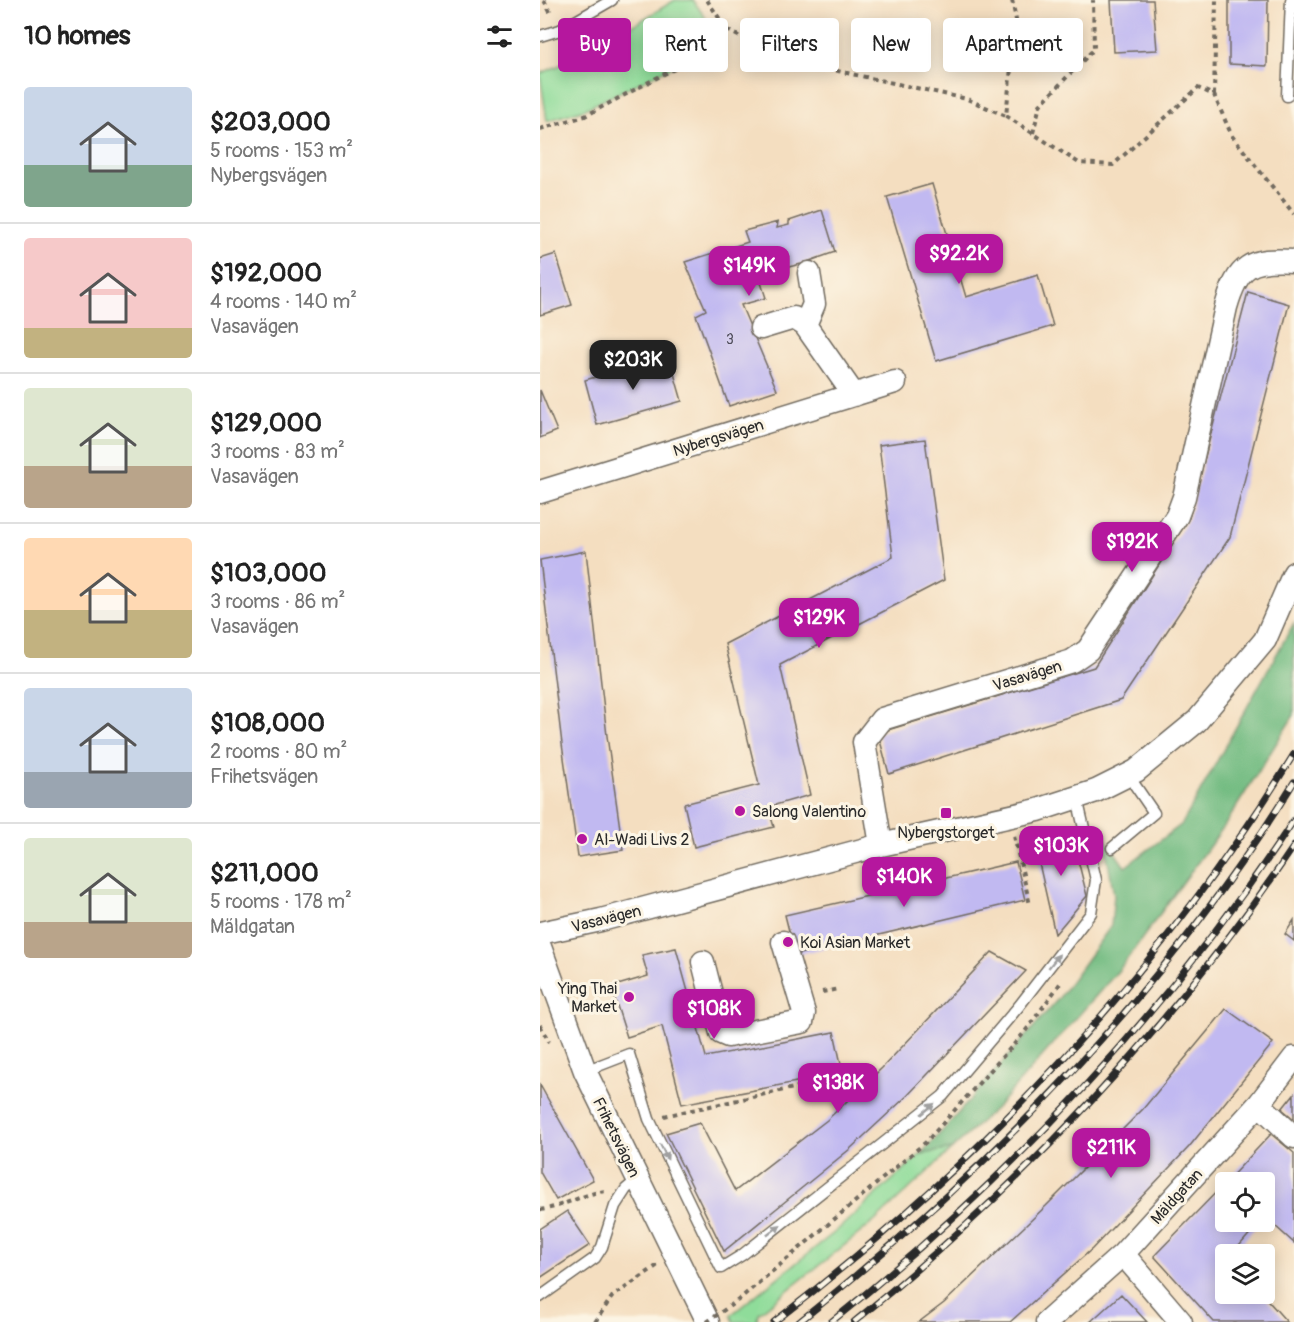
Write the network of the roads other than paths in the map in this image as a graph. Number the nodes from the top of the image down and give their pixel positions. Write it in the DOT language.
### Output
graph roads {
  1 [pos="612,0"];
  2 [pos="1291,0"];
  3 [pos="540,36"];
  4 [pos="1287,96"];
  5 [pos="1294,261"];
  6 [pos="809,273"];
  7 [pos="805,325"];
  8 [pos="761,328"];
  9 [pos="895,382"];
  10 [pos="854,395"];
  11 [pos="540,492"];
  12 [pos="1294,573"];
  13 [pos="1128,776"];
  14 [pos="1077,798"];
  15 [pos="881,845"];
  16 [pos="1112,848"];
  17 [pos="540,933"];
  18 [pos="783,942"];
  19 [pos="540,947"];
  20 [pos="703,962"];
  21 [pos="1294,1058"];
  22 [pos="585,1071"];
  23 [pos="1259,1104"];
  24 [pos="1294,1137"];
  25 [pos="632,1184"];
  26 [pos="1123,1254"];
  27 [pos="540,1297"];
  28 [pos="707,1322"];
  29 [pos="1047,1322"];
  30 [pos="1181,1322"];
  1 -- 3 [label="lane"];
  2 -- 4 [label="lane"];
  5 -- 15 [label="street, Vasavägen"];
  6 -- 7 [label="street"];
  7 -- 8 [label="street"];
  7 -- 10 [label="street"];
  9 -- 10 [label="street, Nybergsvägen"];
  10 -- 11 [label="street, Nybergsvägen"];
  12 -- 13 [label="street, Vasavägen"];
  13 -- 14 [label="street, Vasavägen"];
  13 -- 16 [label="lane"];
  14 -- 15 [label="street, Vasavägen"];
  22 -- 14 [label="lane, one-way"];
  15 -- 17 [label="street, Vasavägen"];
  18 -- 20 [label="street"];
  19 -- 22 [label="street, Frihetsvägen"];
  21 -- 23 [label="street, Mäldgatan"];
  22 -- 25 [label="street, Frihetsvägen"];
  23 -- 24 [label="street"];
  23 -- 26 [label="street, Mäldgatan"];
  25 -- 27 [label="lane"];
  25 -- 28 [label="street, Frihetsvägen"];
  26 -- 29 [label="street, Mäldgatan"];
  26 -- 30 [label="street"];
}
